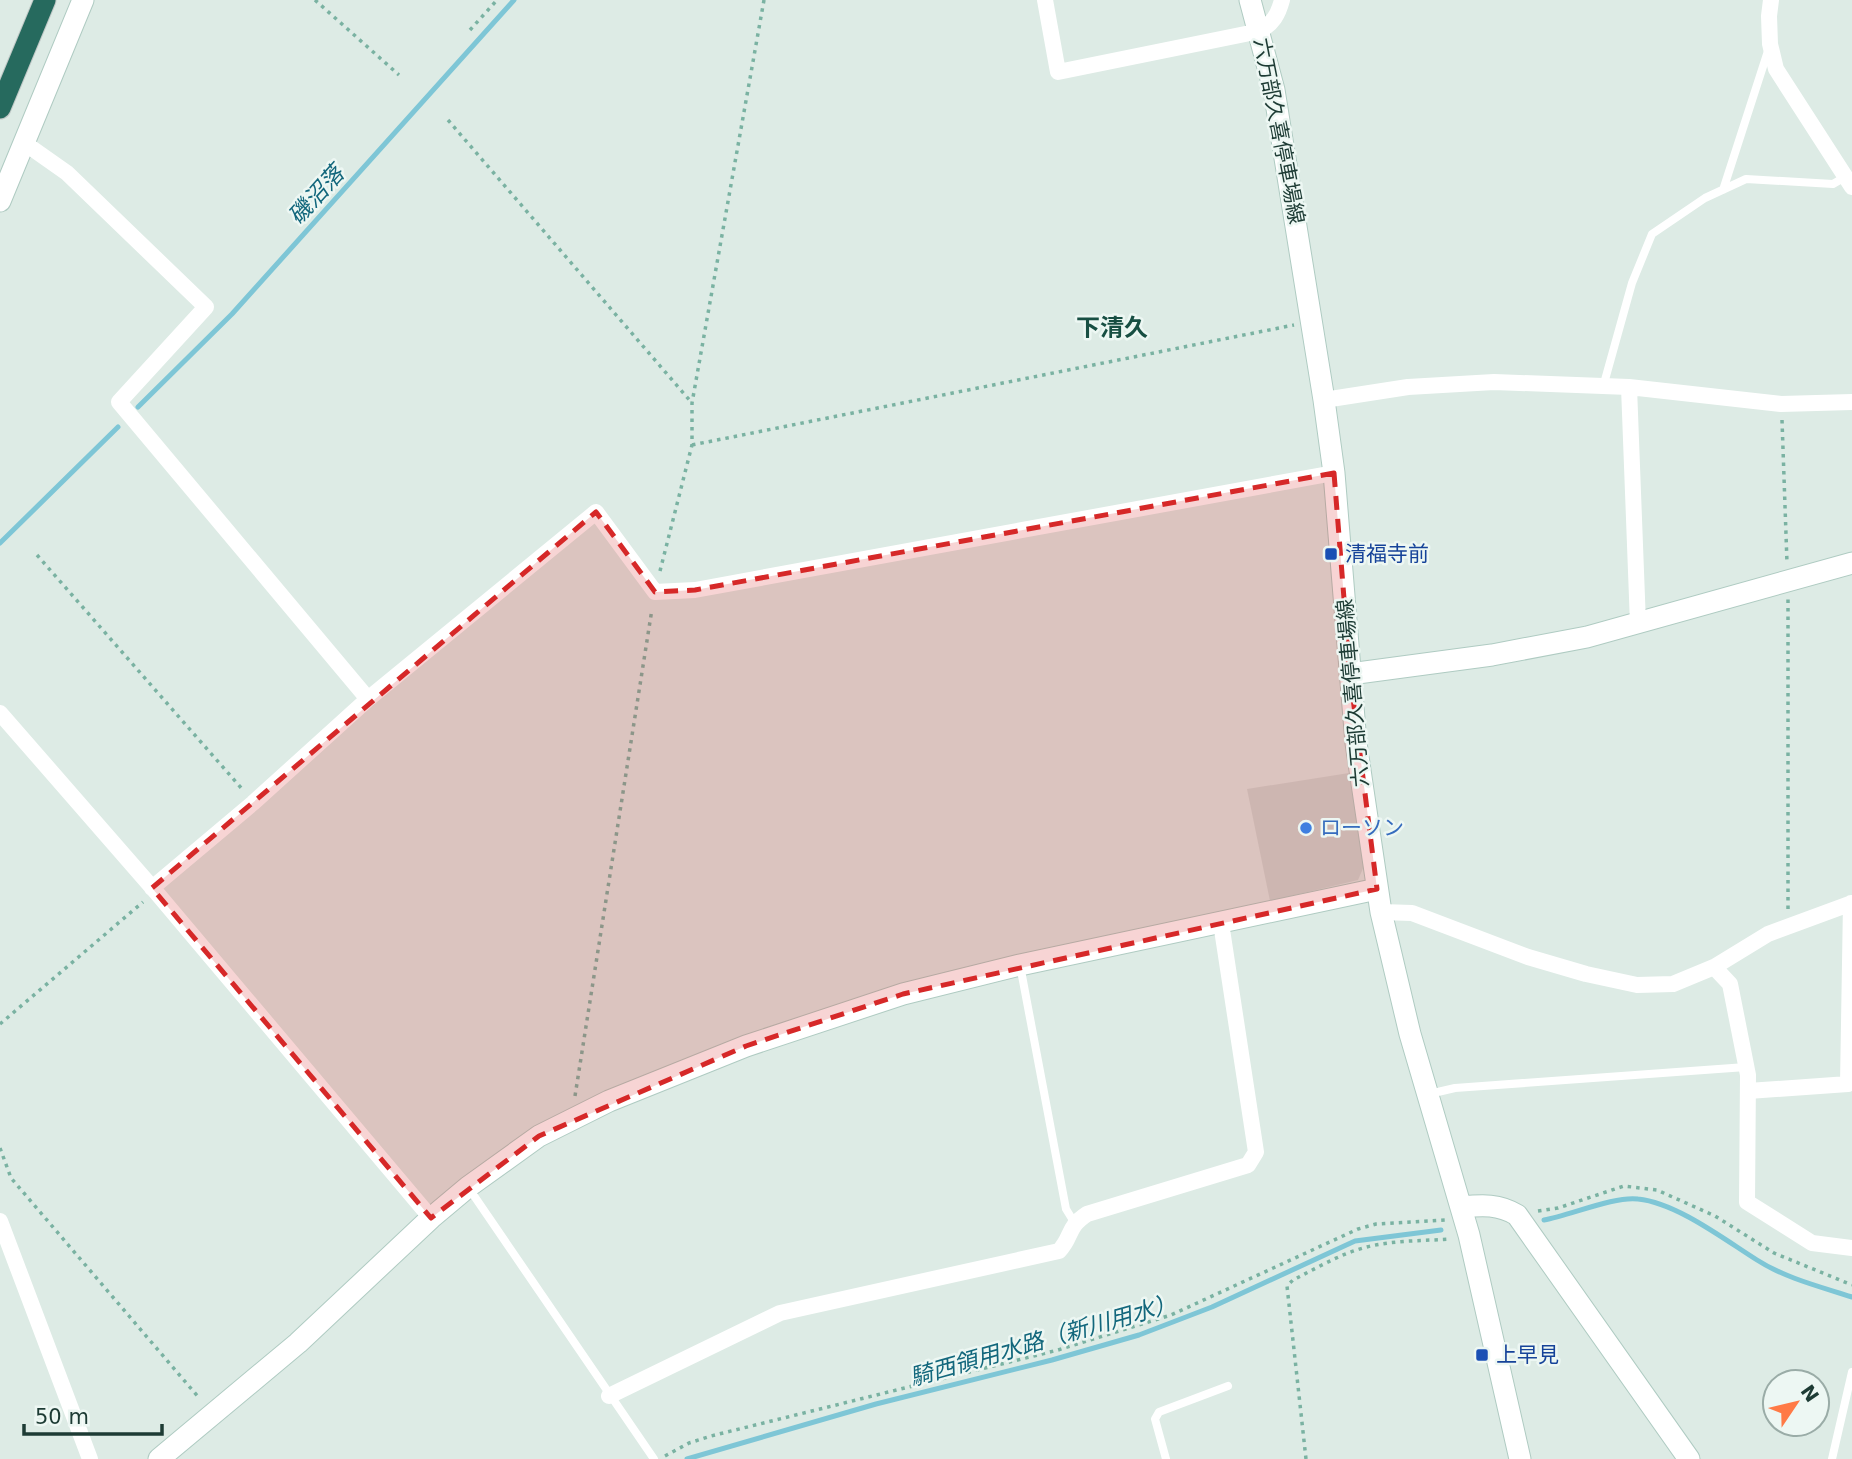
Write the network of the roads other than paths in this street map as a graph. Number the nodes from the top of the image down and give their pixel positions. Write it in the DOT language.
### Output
graph roads {
  1 [pos="45,0"];
  2 [pos="83,0"];
  3 [pos="1045,0"];
  4 [pos="1250,0"];
  5 [pos="1282,0"];
  6 [pos="1771,0"];
  7 [pos="1260,31"];
  8 [pos="1770,44"];
  9 [pos="0,108"];
  10 [pos="23,142"];
  11 [pos="1848,182"];
  12 [pos="1723,190"];
  13 [pos="0,201"];
  14 [pos="1603,387"];
  15 [pos="1629,387"];
  16 [pos="1324,401"];
  17 [pos="1852,402"];
  18 [pos="1334,473"];
  19 [pos="1852,563"];
  20 [pos="1638,624"];
  21 [pos="1350,674"];
  22 [pos="368,699"];
  23 [pos="0,713"];
  24 [pos="1377,889"];
  25 [pos="154,890"];
  26 [pos="1851,903"];
  27 [pos="1381,912"];
  28 [pos="1221,923"];
  29 [pos="1020,965"];
  30 [pos="1714,967"];
  31 [pos="1746,1067"];
  32 [pos="1748,1091"];
  33 [pos="1428,1094"];
  34 [pos="468,1187"];
  35 [pos="1453,1213"];
  36 [pos="431,1217"];
  37 [pos="0,1221"];
  38 [pos="1074,1222"];
  39 [pos="1852,1248"];
  40 [pos="1852,1372"];
  41 [pos="1228,1386"];
  42 [pos="609,1396"];
  43 [pos="90,1459"];
  44 [pos="159,1459"];
  45 [pos="653,1459"];
  46 [pos="1166,1459"];
  47 [pos="1521,1459"];
  48 [pos="1689,1459"];
  49 [pos="1832,1459"];
  1 -- 9 [label="highway"];
  2 -- 10 [label="street"];
  3 -- 7 [label="street"];
  4 -- 7 [label="street, 六万部久喜停車場線"];
  5 -- 7 [label="street"];
  6 -- 8 [label="street"];
  7 -- 16 [label="street, 六万部久喜停車場線"];
  8 -- 11 [label="street"];
  8 -- 12 [label="lane"];
  10 -- 13 [label="street"];
  10 -- 22 [label="street"];
  11 -- 12 [label="lane"];
  12 -- 14 [label="lane"];
  14 -- 15 [label="street"];
  14 -- 16 [label="street"];
  15 -- 17 [label="street"];
  15 -- 20 [label="street"];
  16 -- 18 [label="street, 六万部久喜停車場線"];
  18 -- 21 [label="street, 六万部久喜停車場線"];
  18 -- 22 [label="street"];
  19 -- 20 [label="street"];
  20 -- 21 [label="street"];
  21 -- 24 [label="street, 六万部久喜停車場線"];
  22 -- 25 [label="street"];
  23 -- 25 [label="street"];
  24 -- 27 [label="street, 六万部久喜停車場線"];
  24 -- 28 [label="street"];
  25 -- 36 [label="street"];
  26 -- 30 [label="street"];
  26 -- 32 [label="street"];
  27 -- 30 [label="street"];
  27 -- 33 [label="street, 六万部久喜停車場線"];
  28 -- 29 [label="street"];
  28 -- 38 [label="street"];
  29 -- 34 [label="street"];
  29 -- 38 [label="lane"];
  30 -- 31 [label="street"];
  31 -- 32 [label="street"];
  31 -- 33 [label="lane"];
  32 -- 39 [label="street"];
  33 -- 35 [label="street, 六万部久喜停車場線"];
  34 -- 36 [label="street"];
  34 -- 42 [label="lane"];
  35 -- 47 [label="street, 六万部久喜停車場線"];
  35 -- 48 [label="street"];
  36 -- 44 [label="street"];
  37 -- 43 [label="street"];
  38 -- 42 [label="street"];
  40 -- 49 [label="lane"];
  41 -- 46 [label="lane"];
  42 -- 45 [label="lane"];
}
